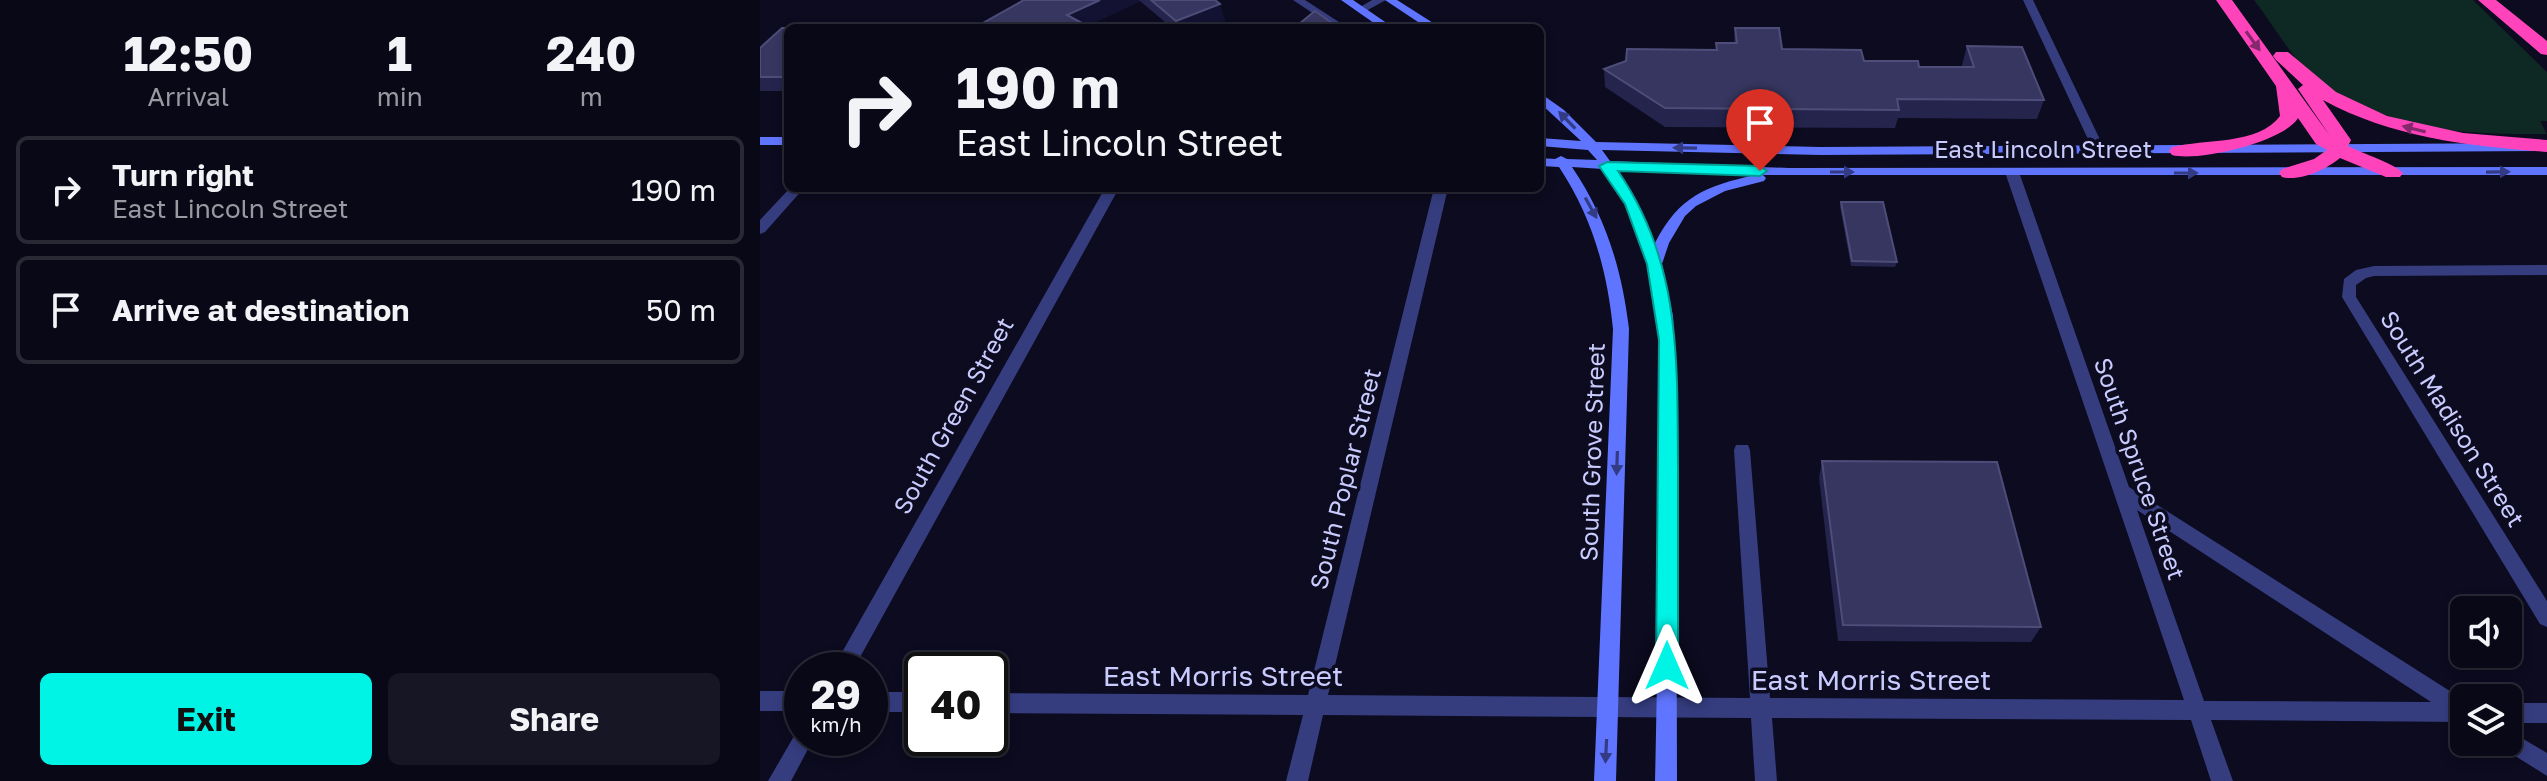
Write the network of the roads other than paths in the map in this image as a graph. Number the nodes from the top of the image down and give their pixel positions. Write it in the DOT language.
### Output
graph roads {
  1 [pos="1298,0"];
  2 [pos="1346,0"];
  3 [pos="1381,0"];
  4 [pos="1390,0"];
  5 [pos="2028,0"];
  6 [pos="2224,0"];
  7 [pos="2241,0"];
  8 [pos="2486,0"];
  9 [pos="2499,0"];
  10 [pos="1360,10"];
  11 [pos="1336,24"];
  12 [pos="1382,24"];
  13 [pos="1429,24"];
  14 [pos="2547,48"];
  15 [pos="2282,56"];
  16 [pos="2283,82"];
  17 [pos="1544,101"];
  18 [pos="1544,139"];
  19 [pos="1544,140"];
  20 [pos="760,141"];
  21 [pos="784,141"];
  22 [pos="1592,146"];
  23 [pos="2547,146"];
  24 [pos="2339,149"];
  25 [pos="2099,150"];
  26 [pos="2179,151"];
  27 [pos="1544,162"];
  28 [pos="1564,164"];
  29 [pos="1607,166"];
  30 [pos="2547,171"];
  31 [pos="1789,172"];
  32 [pos="2012,172"];
  33 [pos="2289,173"];
  34 [pos="2393,173"];
  35 [pos="793,192"];
  36 [pos="1110,192"];
  37 [pos="1440,192"];
  38 [pos="760,229"];
  39 [pos="1655,264"];
  40 [pos="2547,270"];
  41 [pos="1742,450"];
  42 [pos="2122,491"];
  43 [pos="2547,618"];
  44 [pos="852,652"];
  45 [pos="760,701"];
  46 [pos="784,701"];
  47 [pos="1008,703"];
  48 [pos="2450,703"];
  49 [pos="1316,705"];
  50 [pos="1608,706"];
  51 [pos="1667,706"];
  52 [pos="1762,708"];
  53 [pos="2197,710"];
  54 [pos="2450,712"];
  55 [pos="2522,713"];
  56 [pos="2547,713"];
  57 [pos="2522,749"];
  58 [pos="794,756"];
  59 [pos="2547,765"];
  60 [pos="779,781"];
  61 [pos="1297,781"];
  62 [pos="1605,781"];
  63 [pos="1666,781"];
  64 [pos="1766,781"];
  65 [pos="2222,781"];
  1 -- 11 [label="street"];
  2 -- 10 [label="street"];
  3 -- 10 [label="street"];
  4 -- 13 [label="street"];
  5 -- 25 [label="street"];
  6 -- 16 [label="highway, one-way"];
  7 -- 15 [label="highway"];
  8 -- 14 [label="highway"];
  9 -- 14 [label="highway"];
  10 -- 12 [label="street"];
  23 -- 15 [label="highway, one-way"];
  15 -- 24 [label="highway"];
  16 -- 24 [label="highway"];
  16 -- 26 [label="highway"];
  22 -- 17 [label="street, one-way"];
  18 -- 22 [label="street, East Lincoln Street"];
  19 -- 28 [label="street, South Grove Street"];
  20 -- 21 [label="street"];
  25 -- 22 [label="street, East Lincoln Street, one-way"];
  22 -- 29 [label="street"];
  23 -- 24 [label="street, East Lincoln Street"];
  24 -- 26 [label="street, East Lincoln Street"];
  24 -- 33 [label="highway"];
  24 -- 34 [label="highway"];
  25 -- 26 [label="street, East Lincoln Street"];
  27 -- 28 [label="street, East Lincoln Street"];
  28 -- 29 [label="street, East Lincoln Street"];
  28 -- 50 [label="street, South Grove Street, one-way"];
  29 -- 31 [label="street, East Lincoln Street"];
  29 -- 39 [label="street"];
  34 -- 30 [label="street, East Lincoln Street, one-way"];
  31 -- 32 [label="street, East Lincoln Street, one-way"];
  31 -- 39 [label="street"];
  32 -- 33 [label="street, East Lincoln Street, one-way"];
  32 -- 42 [label="street, South Spruce Street"];
  33 -- 34 [label="street, East Lincoln Street"];
  35 -- 38 [label="street"];
  36 -- 44 [label="street, South Green Street"];
  37 -- 49 [label="street, South Poplar Street"];
  39 -- 51 [label="street"];
  40 -- 43 [label="street, South Madison Street"];
  41 -- 52 [label="street"];
  42 -- 48 [label="street"];
  42 -- 53 [label="street, South Spruce Street"];
  45 -- 46 [label="street"];
  47 -- 49 [label="street, East Morris Street"];
  49 -- 50 [label="street, East Morris Street"];
  49 -- 61 [label="street, South Poplar Street"];
  50 -- 51 [label="street, East Morris Street"];
  50 -- 62 [label="street, South Grove Street, one-way"];
  51 -- 52 [label="street, East Morris Street"];
  51 -- 63 [label="street"];
  52 -- 53 [label="street, East Morris Street"];
  52 -- 64 [label="street"];
  53 -- 54 [label="street, East Morris Street"];
  53 -- 65 [label="street, South Spruce Street"];
  55 -- 56 [label="street"];
  57 -- 59 [label="street"];
  58 -- 60 [label="street"];
}
